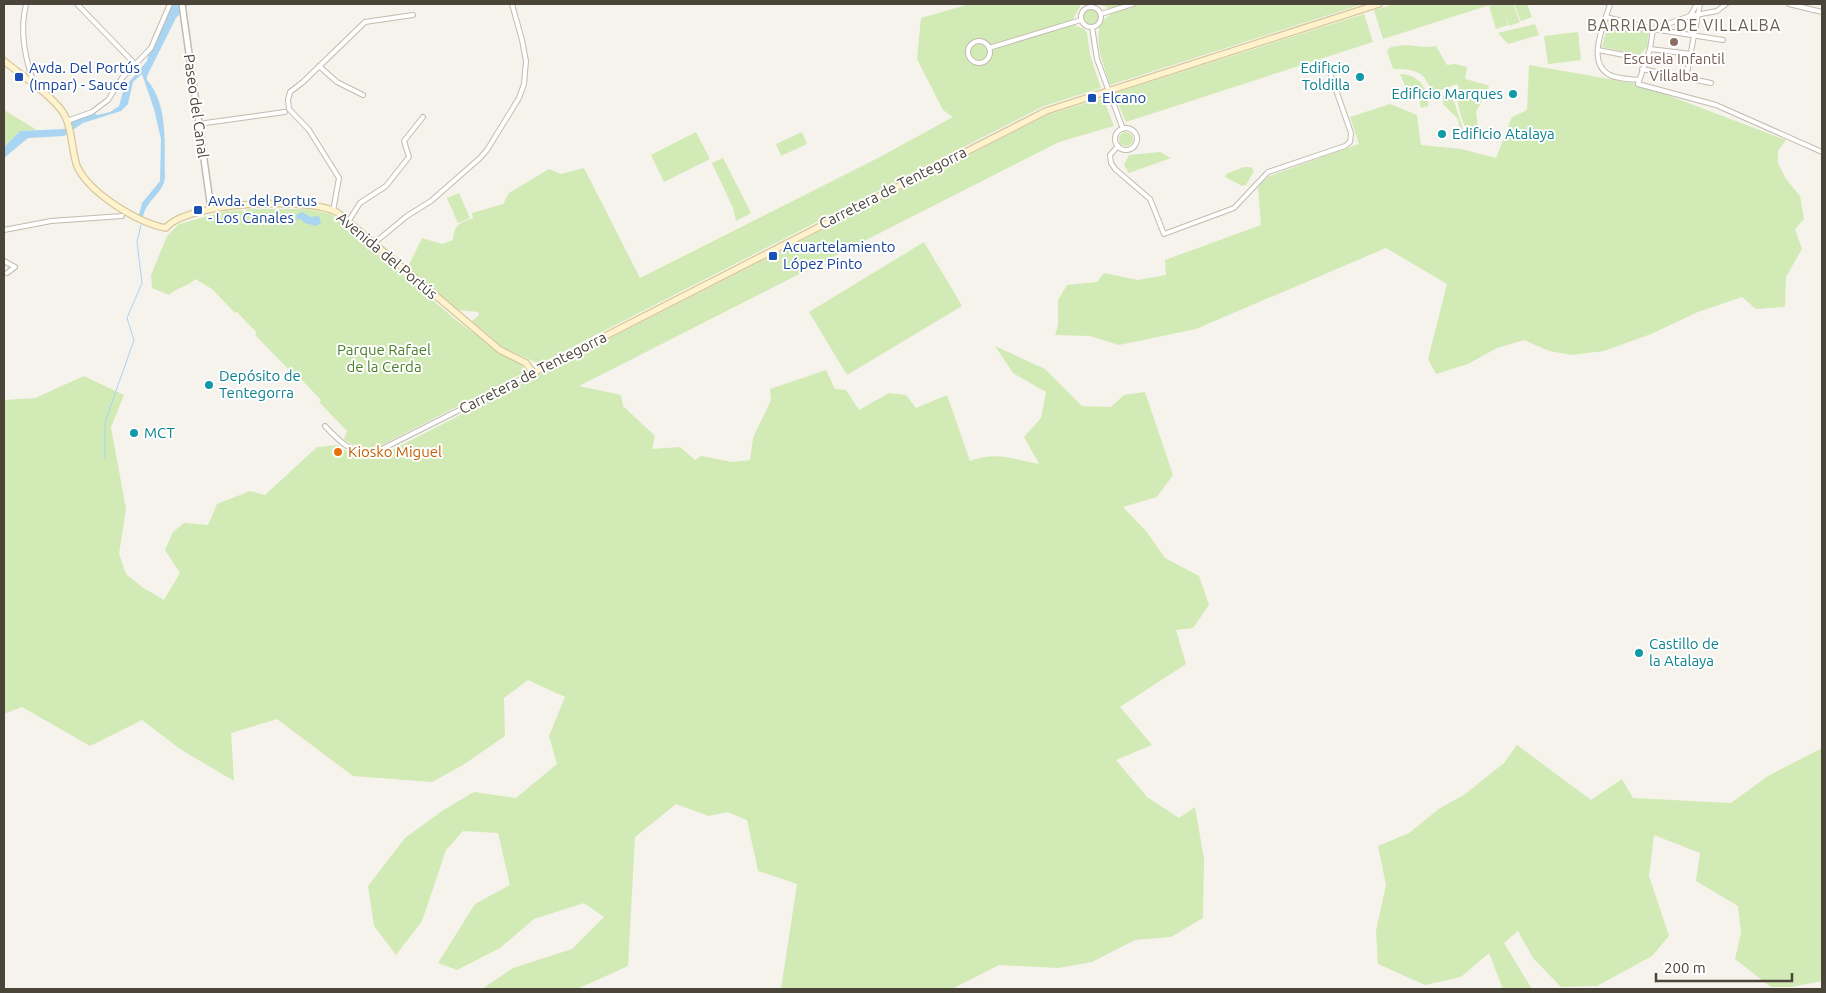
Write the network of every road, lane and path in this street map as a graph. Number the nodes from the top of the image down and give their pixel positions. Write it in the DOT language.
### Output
graph roads {
  1 [pos="26,4"];
  2 [pos="77,4"];
  3 [pos="170,4"];
  4 [pos="182,4"];
  5 [pos="512,4"];
  6 [pos="1133,4"];
  7 [pos="1379,4"];
  8 [pos="1610,4"];
  9 [pos="1698,4"];
  10 [pos="1726,4"];
  11 [pos="1789,4"];
  12 [pos="1822,12"];
  13 [pos="1100,14"];
  14 [pos="1698,14"];
  15 [pos="413,15"];
  16 [pos="1690,16"];
  17 [pos="1606,17"];
  18 [pos="1081,20"];
  19 [pos="1092,26"];
  20 [pos="1653,29"];
  21 [pos="1695,35"];
  22 [pos="1724,40"];
  23 [pos="990,48"];
  24 [pos="1650,49"];
  25 [pos="1598,50"];
  26 [pos="1691,54"];
  27 [pos="1645,59"];
  28 [pos="4,61"];
  29 [pos="135,64"];
  30 [pos="319,66"];
  31 [pos="1328,67"];
  32 [pos="1642,69"];
  33 [pos="1686,78"];
  34 [pos="29,81"];
  35 [pos="1639,82"];
  36 [pos="1711,83"];
  37 [pos="1107,91"];
  38 [pos="363,94"];
  39 [pos="285,112"];
  40 [pos="423,117"];
  41 [pos="67,122"];
  42 [pos="198,124"];
  43 [pos="1121,128"];
  44 [pos="1118,146"];
  45 [pos="1822,152"];
  46 [pos="211,209"];
  47 [pos="333,211"];
  48 [pos="122,216"];
  49 [pos="348,222"];
  50 [pos="4,230"];
  51 [pos="373,244"];
  52 [pos="4,261"];
  53 [pos="7,273"];
  54 [pos="533,373"];
  55 [pos="325,426"];
  1 -- 34 [label="street"];
  2 -- 29 [label="street"];
  3 -- 29 [label="street"];
  4 -- 42 [label="street, Paseo del Canal"];
  5 -- 51 [label="street"];
  6 -- 13 [label="street"];
  7 -- 37 [label="main road, Carretera de Tentegorra"];
  8 -- 17 [label="street"];
  9 -- 14 [label="street"];
  9 -- 16 [label="street"];
  10 -- 14 [label="street"];
  11 -- 12 [label="street"];
  13 -- 18 [label="street"];
  13 -- 19 [label="street"];
  14 -- 16 [label="street"];
  14 -- 21 [label="street"];
  15 -- 30 [label="street"];
  16 -- 20 [label="street"];
  17 -- 20 [label="street"];
  17 -- 25 [label="street"];
  18 -- 19 [label="street"];
  18 -- 23 [label="street"];
  19 -- 37 [label="street"];
  20 -- 21 [label="street"];
  20 -- 24 [label="street"];
  21 -- 22 [label="street"];
  21 -- 26 [label="street"];
  23 -- 23 [label="street"];
  24 -- 26 [label="street"];
  24 -- 27 [label="street"];
  25 -- 27 [label="street"];
  25 -- 35 [label="street"];
  26 -- 33 [label="street"];
  27 -- 32 [label="street"];
  28 -- 34 [label="main road, Avenida del Portús"];
  29 -- 41 [label="street"];
  30 -- 38 [label="street"];
  30 -- 47 [label="street"];
  31 -- 44 [label="street"];
  32 -- 33 [label="street"];
  32 -- 35 [label="street"];
  33 -- 36 [label="street"];
  34 -- 41 [label="main road, Avenida del Portús"];
  35 -- 45 [label="street"];
  37 -- 43 [label="street"];
  37 -- 54 [label="main road, Carretera de Tentegorra"];
  39 -- 42 [label="street"];
  40 -- 49 [label="street"];
  41 -- 46 [label="main road, Avenida del Portús"];
  42 -- 46 [label="street, Paseo del Canal"];
  43 -- 44 [label="street"];
  43 -- 44 [label="street"];
  46 -- 47 [label="main road, Avenida del Portús"];
  47 -- 49 [label="main road, Avenida del Portús"];
  48 -- 50 [label="street"];
  49 -- 51 [label="main road, Avenida del Portús"];
  51 -- 54 [label="main road, Avenida del Portús"];
  52 -- 53 [label="street"];
  54 -- 55 [label="street, Carretera de Tentegorra"];
}
